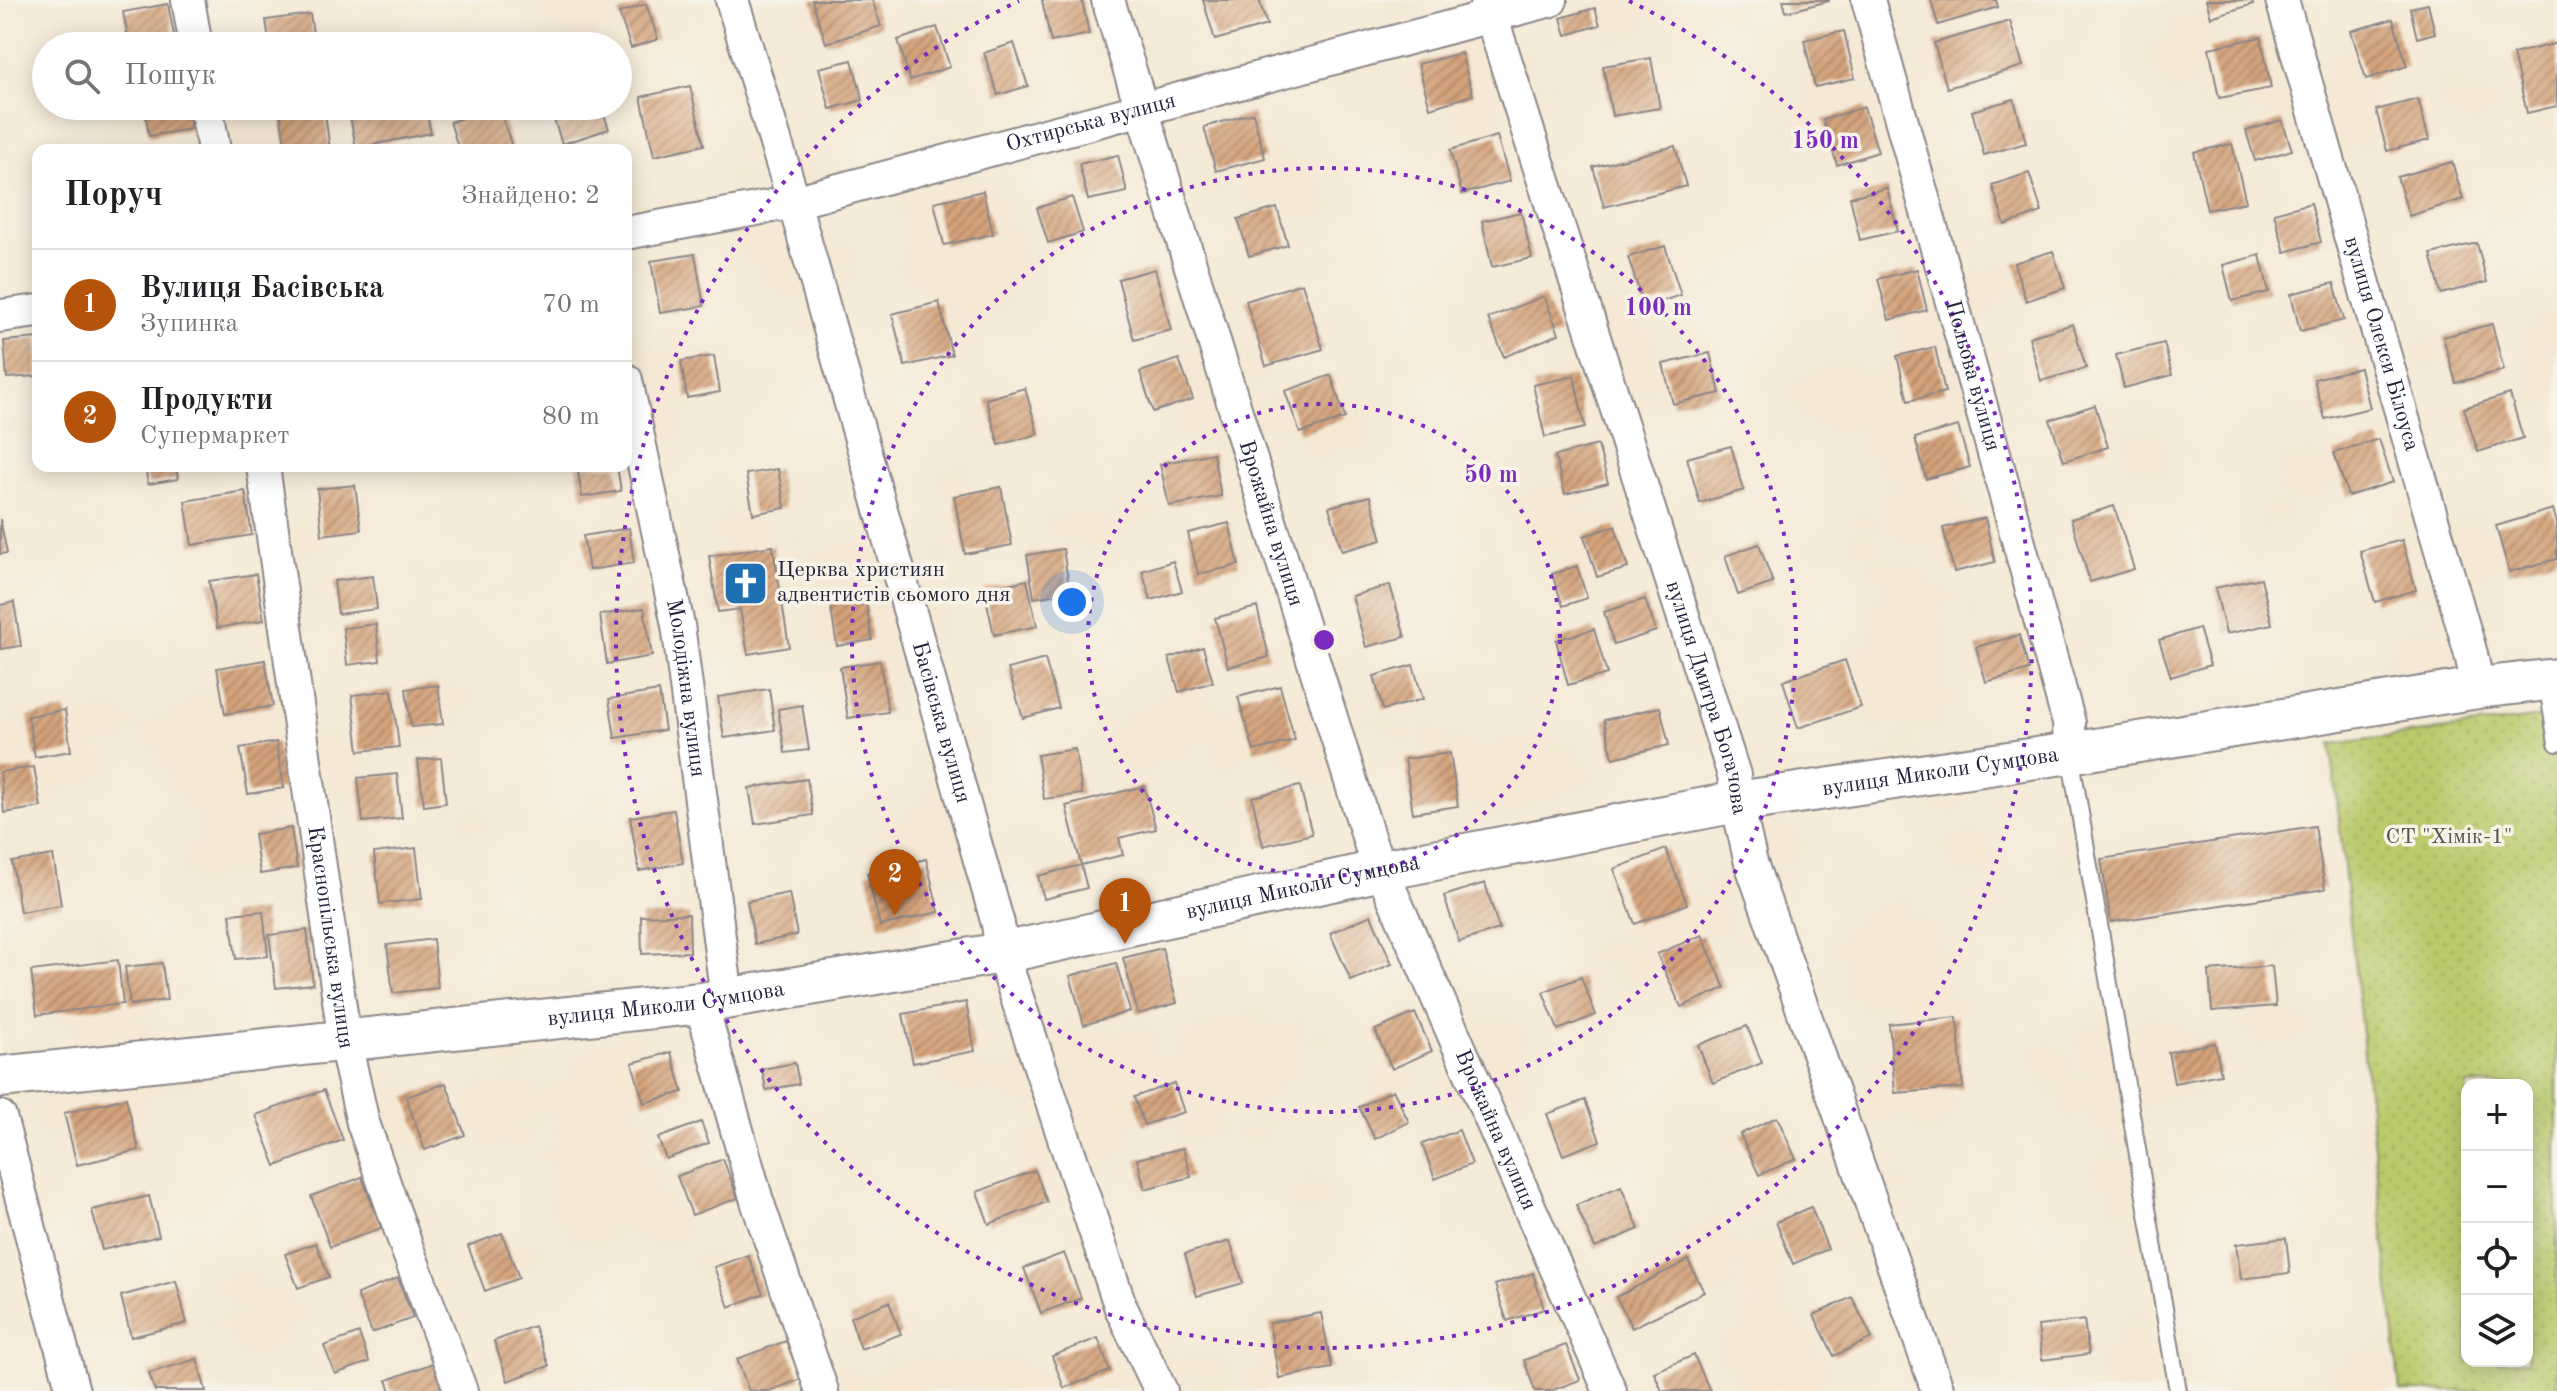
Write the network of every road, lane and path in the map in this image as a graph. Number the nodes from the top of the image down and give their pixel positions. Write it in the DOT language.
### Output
graph roads {
  1 [pos="188,0"];
  2 [pos="732,0"];
  3 [pos="1108,0"];
  4 [pos="1551,0"];
  5 [pos="1868,0"];
  6 [pos="2282,0"];
  7 [pos="1488,8"];
  8 [pos="194,32"];
  9 [pos="1141,108"];
  10 [pos="209,120"];
  11 [pos="213,144"];
  12 [pos="794,202"];
  13 [pos="632,232"];
  14 [pos="32,312"];
  15 [pos="0,316"];
  16 [pos="632,408"];
  17 [pos="264,472"];
  18 [pos="2552,680"];
  19 [pos="2478,688"];
  20 [pos="2557,743"];
  21 [pos="2070,753"];
  22 [pos="1737,802"];
  23 [pos="1382,870"];
  24 [pos="1002,953"];
  25 [pos="714,1000"];
  26 [pos="345,1042"];
  27 [pos="0,1077"];
  28 [pos="0,1117"];
  29 [pos="73,1391"];
  30 [pos="461,1391"];
  31 [pos="822,1391"];
  32 [pos="1161,1391"];
  33 [pos="1610,1391"];
  34 [pos="1938,1391"];
  35 [pos="2178,1391"];
  1 -- 8 [label="street"];
  2 -- 12 [label="street, Басівська вулиця"];
  3 -- 9 [label="street, Врожайна вулиця"];
  4 -- 7 [label="street, Охтирська вулиця"];
  5 -- 21 [label="street, Польова вулиця"];
  6 -- 19 [label="street, вулиця Олекси Білоуса"];
  7 -- 9 [label="street, Охтирська вулиця"];
  7 -- 22 [label="street, вулиця Дмитра Богачова"];
  9 -- 12 [label="street, Охтирська вулиця"];
  9 -- 23 [label="street, Врожайна вулиця"];
  10 -- 11 [label="street"];
  12 -- 13 [label="street, Охтирська вулиця"];
  12 -- 24 [label="street, Басівська вулиця"];
  14 -- 15 [label="street"];
  16 -- 25 [label="street, Молодіжна вулиця"];
  17 -- 26 [label="street, Краснопільська вулиця"];
  18 -- 19 [label="street, вулиця Миколи Сумцова"];
  18 -- 20 [label="lane"];
  19 -- 21 [label="street, вулиця Миколи Сумцова"];
  21 -- 22 [label="street, вулиця Миколи Сумцова"];
  21 -- 35 [label="lane"];
  22 -- 23 [label="street, вулиця Миколи Сумцова"];
  22 -- 34 [label="street, вулиця Дмитра Богачова"];
  23 -- 24 [label="street, вулиця Миколи Сумцова"];
  23 -- 33 [label="street, Врожайна вулиця"];
  24 -- 25 [label="street, вулиця Миколи Сумцова"];
  24 -- 32 [label="street, Басівська вулиця"];
  25 -- 26 [label="street, вулиця Миколи Сумцова"];
  25 -- 31 [label="street, Молодіжна вулиця"];
  26 -- 27 [label="street, вулиця Миколи Сумцова"];
  26 -- 30 [label="street, Краснопільська вулиця"];
  28 -- 29 [label="street"];
}
